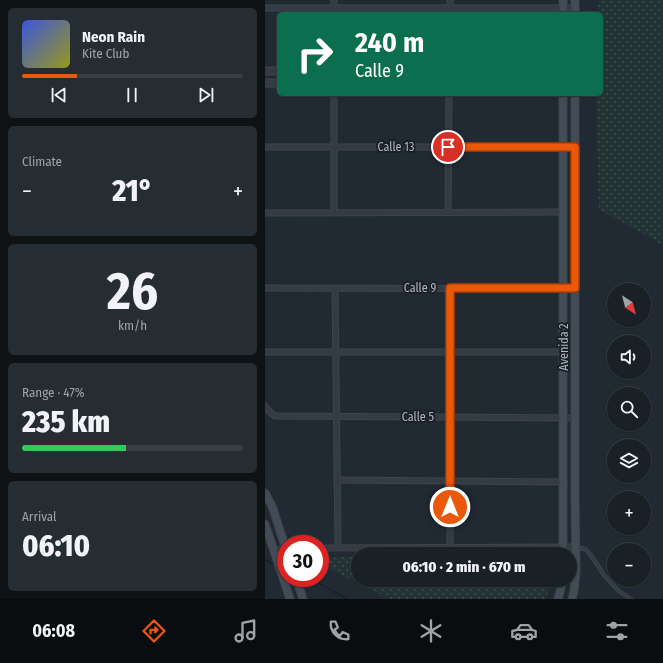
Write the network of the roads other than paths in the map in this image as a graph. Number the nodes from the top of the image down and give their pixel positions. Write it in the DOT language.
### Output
graph roads {
  1 [pos="334,0"];
  2 [pos="450,0"];
  3 [pos="563,0"];
  4 [pos="575,0"];
  5 [pos="265,8"];
  6 [pos="334,11"];
  7 [pos="450,11"];
  8 [pos="563,11"];
  9 [pos="575,11"];
  10 [pos="265,71"];
  11 [pos="277,71"];
  12 [pos="265,83"];
  13 [pos="277,83"];
  14 [pos="334,96"];
  15 [pos="449,96"];
  16 [pos="563,96"];
  17 [pos="575,96"];
  18 [pos="265,147"];
  19 [pos="334,147"];
  20 [pos="448,147"];
  21 [pos="563,147"];
  22 [pos="575,147"];
  23 [pos="265,212"];
  24 [pos="334,212"];
  25 [pos="448,212"];
  26 [pos="563,212"];
  27 [pos="265,288"];
  28 [pos="335,288"];
  29 [pos="450,288"];
  30 [pos="563,288"];
  31 [pos="575,288"];
  32 [pos="265,352"];
  33 [pos="336,352"];
  34 [pos="450,352"];
  35 [pos="564,352"];
  36 [pos="265,406"];
  37 [pos="336,416"];
  38 [pos="450,417"];
  39 [pos="564,418"];
  40 [pos="575,418"];
  41 [pos="337,480"];
  42 [pos="450,481"];
  43 [pos="564,482"];
  44 [pos="265,494"];
  45 [pos="265,524"];
  46 [pos="282,535"];
  47 [pos="450,547"];
  48 [pos="563,547"];
  49 [pos="576,547"];
  50 [pos="577,547"];
  51 [pos="329,548"];
  52 [pos="338,548"];
  53 [pos="351,548"];
  54 [pos="277,550"];
  55 [pos="274,551"];
  56 [pos="299,587"];
  57 [pos="561,587"];
  58 [pos="574,587"];
  59 [pos="290,599"];
  60 [pos="303,599"];
  61 [pos="558,599"];
  62 [pos="571,599"];
  63 [pos="631,599"];
  1 -- 6 [label="street"];
  2 -- 7 [label="street"];
  3 -- 8 [label="main road"];
  4 -- 9 [label="main road"];
  5 -- 6 [label="street"];
  6 -- 7 [label="street"];
  7 -- 8 [label="street"];
  8 -- 9 [label="street"];
  10 -- 11 [label="street"];
  12 -- 13 [label="street"];
  14 -- 19 [label="street"];
  15 -- 20 [label="street"];
  16 -- 21 [label="main road, Avenida 2"];
  17 -- 22 [label="main road, Avenida 2"];
  18 -- 19 [label="street, Calle 13"];
  19 -- 20 [label="street, Calle 13"];
  19 -- 24 [label="street"];
  20 -- 21 [label="street, Calle 13"];
  20 -- 25 [label="street"];
  21 -- 22 [label="street, Calle 13"];
  21 -- 26 [label="main road, Avenida 2"];
  22 -- 31 [label="main road, Avenida 2"];
  23 -- 24 [label="street"];
  24 -- 25 [label="street"];
  25 -- 26 [label="street"];
  26 -- 30 [label="main road, Avenida 2"];
  27 -- 28 [label="street, Calle 9"];
  28 -- 29 [label="street, Calle 9"];
  28 -- 33 [label="street"];
  29 -- 30 [label="street, Calle 9"];
  29 -- 34 [label="street"];
  30 -- 31 [label="street, Calle 9"];
  30 -- 35 [label="main road, Avenida 2"];
  31 -- 40 [label="main road, Avenida 2"];
  32 -- 33 [label="street"];
  33 -- 34 [label="street"];
  33 -- 37 [label="street"];
  34 -- 35 [label="street"];
  34 -- 38 [label="street"];
  35 -- 39 [label="main road, Avenida 2"];
  36 -- 37 [label="street, Calle 5"];
  37 -- 38 [label="street, Calle 5"];
  37 -- 41 [label="street"];
  38 -- 39 [label="street, Calle 5"];
  38 -- 42 [label="street"];
  39 -- 40 [label="street, Calle 5"];
  39 -- 43 [label="main road, Avenida 2"];
  40 -- 49 [label="main road, Avenida 2"];
  41 -- 42 [label="street"];
  41 -- 52 [label="street"];
  42 -- 43 [label="street"];
  42 -- 47 [label="street"];
  43 -- 48 [label="main road, Avenida 2"];
  44 -- 46 [label="main road"];
  45 -- 55 [label="main road"];
  50 -- 63 [label="lane"];
  51 -- 52 [label="street"];
  52 -- 53 [label="street"];
  54 -- 55 [label="street"];
  55 -- 59 [label="main road"];
  56 -- 60 [label="main road"];
  57 -- 61 [label="main road"];
  58 -- 62 [label="main road, Avenida 2"];
}
